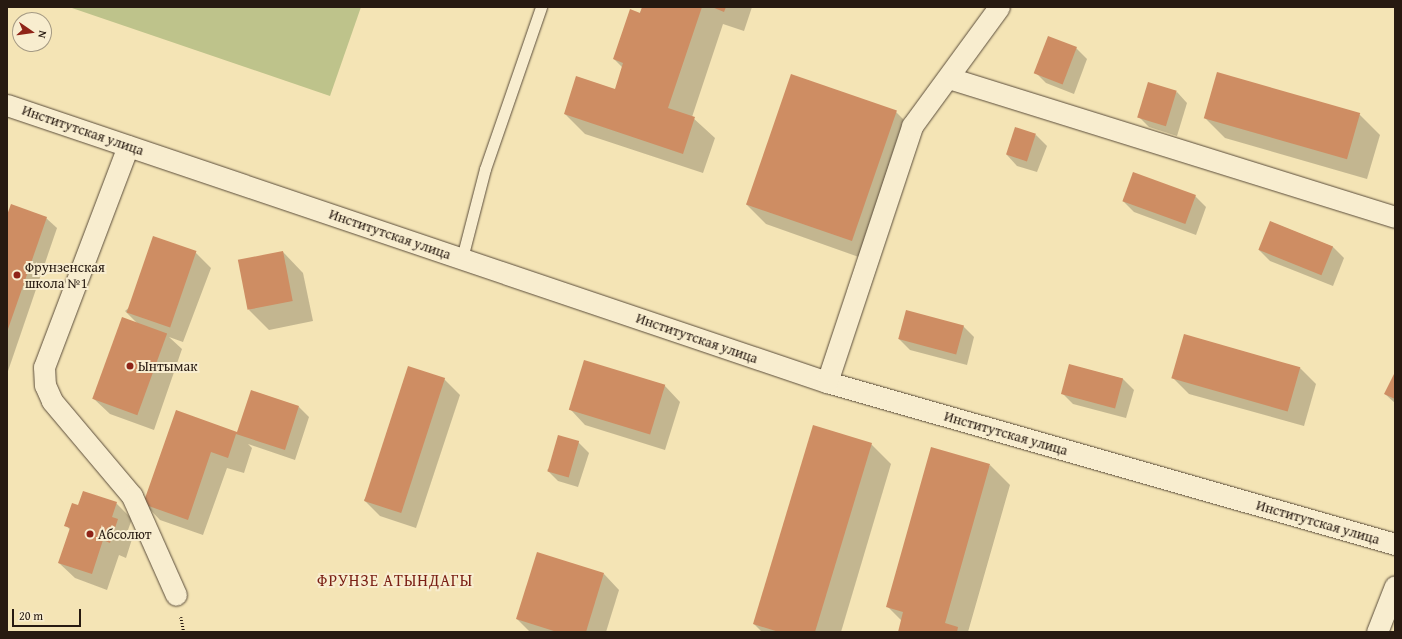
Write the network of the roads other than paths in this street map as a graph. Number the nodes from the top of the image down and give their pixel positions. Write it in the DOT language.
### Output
graph roads {
  1 [pos="541,7"];
  2 [pos="999,7"];
  3 [pos="949,78"];
  4 [pos="7,105"];
  5 [pos="128,146"];
  6 [pos="1395,217"];
  7 [pos="462,258"];
  8 [pos="827,382"];
  9 [pos="1395,544"];
  10 [pos="1395,586"];
  11 [pos="176,595"];
  12 [pos="1377,632"];
  1 -- 7 [label="lane"];
  2 -- 3 [label="street"];
  3 -- 6 [label="street"];
  3 -- 8 [label="street"];
  4 -- 5 [label="street, Институтская улица"];
  5 -- 7 [label="street, Институтская улица"];
  5 -- 11 [label="street"];
  7 -- 8 [label="street, Институтская улица"];
  8 -- 9 [label="street, Институтская улица"];
  10 -- 12 [label="street"];
}
